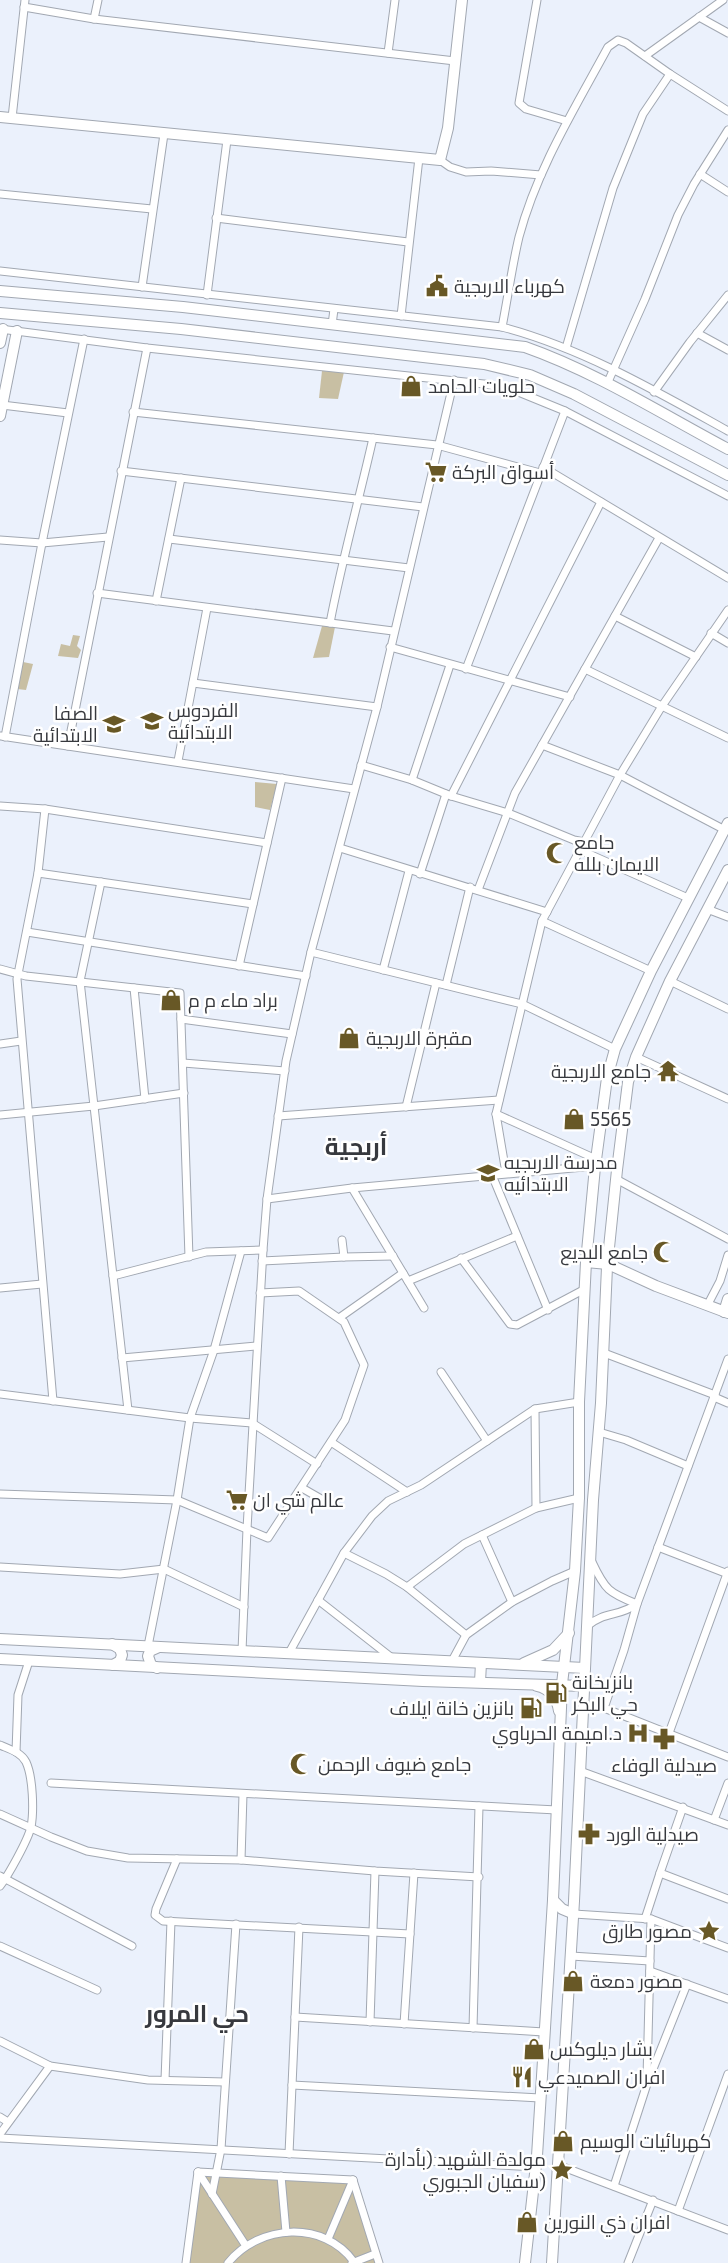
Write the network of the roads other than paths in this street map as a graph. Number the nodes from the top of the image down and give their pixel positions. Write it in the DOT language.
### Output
graph roads {
  1 [pos="98,0"];
  2 [pos="396,0"];
  3 [pos="462,0"];
  4 [pos="537,0"];
  5 [pos="723,0"];
  6 [pos="24,4"];
  7 [pos="699,17"];
  8 [pos="94,19"];
  9 [pos="728,33"];
  10 [pos="388,53"];
  11 [pos="645,56"];
  12 [pos="455,61"];
  13 [pos="670,74"];
  14 [pos="728,111"];
  15 [pos="0,117"];
  16 [pos="12,118"];
  17 [pos="567,121"];
  18 [pos="728,130"];
  19 [pos="164,134"];
  20 [pos="226,140"];
  21 [pos="419,158"];
  22 [pos="440,160"];
  23 [pos="700,174"];
  24 [pos="541,175"];
  25 [pos="728,192"];
  26 [pos="0,194"];
  27 [pos="152,209"];
  28 [pos="216,218"];
  29 [pos="408,242"];
  30 [pos="0,272"];
  31 [pos="142,287"];
  32 [pos="0,291"];
  33 [pos="207,295"];
  34 [pos="728,295"];
  35 [pos="334,309"];
  36 [pos="0,313"];
  37 [pos="401,316"];
  38 [pos="332,325"];
  39 [pos="502,327"];
  40 [pos="1,329"];
  41 [pos="17,331"];
  42 [pos="697,333"];
  43 [pos="84,339"];
  44 [pos="0,343"];
  45 [pos="147,348"];
  46 [pos="566,348"];
  47 [pos="728,350"];
  48 [pos="614,371"];
  49 [pos="454,380"];
  50 [pos="608,384"];
  51 [pos="654,392"];
  52 [pos="2,405"];
  53 [pos="565,411"];
  54 [pos="133,412"];
  55 [pos="68,413"];
  56 [pos="0,416"];
  57 [pos="728,431"];
  58 [pos="373,438"];
  59 [pos="437,444"];
  60 [pos="728,449"];
  61 [pos="541,470"];
  62 [pos="121,471"];
  63 [pos="728,475"];
  64 [pos="181,478"];
  65 [pos="728,496"];
  66 [pos="359,500"];
  67 [pos="601,502"];
  68 [pos="423,507"];
  69 [pos="108,537"];
  70 [pos="659,538"];
  71 [pos="169,539"];
  72 [pos="0,540"];
  73 [pos="42,543"];
  74 [pos="342,560"];
  75 [pos="409,568"];
  76 [pos="728,578"];
  77 [pos="97,593"];
  78 [pos="156,601"];
  79 [pos="207,608"];
  80 [pos="728,610"];
  81 [pos="615,616"];
  82 [pos="330,623"];
  83 [pos="394,630"];
  84 [pos="711,634"];
  85 [pos="728,643"];
  86 [pos="390,647"];
  87 [pos="696,657"];
  88 [pos="450,665"];
  89 [pos="466,669"];
  90 [pos="585,669"];
  91 [pos="510,681"];
  92 [pos="194,683"];
  93 [pos="570,696"];
  94 [pos="662,706"];
  95 [pos="376,707"];
  96 [pos="2,736"];
  97 [pos="728,738"];
  98 [pos="542,745"];
  99 [pos="68,746"];
  100 [pos="178,761"];
  101 [pos="361,765"];
  102 [pos="620,775"];
  103 [pos="282,778"];
  104 [pos="412,780"];
  105 [pos="354,789"];
  106 [pos="448,795"];
  107 [pos="0,806"];
  108 [pos="44,809"];
  109 [pos="508,813"];
  110 [pos="726,827"];
  111 [pos="584,842"];
  112 [pos="267,843"];
  113 [pos="340,848"];
  114 [pos="580,850"];
  115 [pos="728,870"];
  116 [pos="409,871"];
  117 [pos="38,873"];
  118 [pos="420,874"];
  119 [pos="100,882"];
  120 [pos="470,887"];
  121 [pos="478,890"];
  122 [pos="688,898"];
  123 [pos="253,904"];
  124 [pos="707,909"];
  125 [pos="547,912"];
  126 [pos="728,917"];
  127 [pos="542,921"];
  128 [pos="27,932"];
  129 [pos="89,941"];
  130 [pos="312,952"];
  131 [pos="239,966"];
  132 [pos="0,969"];
  133 [pos="383,970"];
  134 [pos="650,971"];
  135 [pos="18,974"];
  136 [pos="306,976"];
  137 [pos="80,981"];
  138 [pos="670,981"];
  139 [pos="436,983"];
  140 [pos="446,985"];
  141 [pos="134,988"];
  142 [pos="522,1004"];
  143 [pos="728,1009"];
  144 [pos="181,1019"];
  145 [pos="292,1034"];
  146 [pos="21,1041"];
  147 [pos="0,1044"];
  148 [pos="615,1049"];
  149 [pos="636,1057"];
  150 [pos="183,1063"];
  151 [pos="285,1071"];
  152 [pos="184,1093"];
  153 [pos="144,1098"];
  154 [pos="728,1099"];
  155 [pos="500,1100"];
  156 [pos="94,1106"];
  157 [pos="406,1107"];
  158 [pos="29,1112"];
  159 [pos="496,1114"];
  160 [pos="0,1115"];
  161 [pos="278,1116"];
  162 [pos="596,1162"];
  163 [pos="506,1173"];
  164 [pos="492,1175"];
  165 [pos="616,1179"];
  166 [pos="352,1188"];
  167 [pos="267,1199"];
  168 [pos="517,1236"];
  169 [pos="728,1239"];
  170 [pos="342,1240"];
  171 [pos="263,1250"];
  172 [pos="242,1251"];
  173 [pos="728,1255"];
  174 [pos="393,1256"];
  175 [pos="189,1257"];
  176 [pos="344,1257"];
  177 [pos="461,1258"];
  178 [pos="262,1261"];
  179 [pos="586,1262"];
  180 [pos="608,1264"];
  181 [pos="403,1273"];
  182 [pos="113,1276"];
  183 [pos="408,1281"];
  184 [pos="42,1284"];
  185 [pos="0,1288"];
  186 [pos="585,1289"];
  187 [pos="260,1293"];
  188 [pos="728,1299"];
  189 [pos="707,1306"];
  190 [pos="424,1308"];
  191 [pos="548,1310"];
  192 [pos="726,1312"];
  193 [pos="339,1318"];
  194 [pos="257,1346"];
  195 [pos="214,1350"];
  196 [pos="604,1353"];
  197 [pos="122,1358"];
  198 [pos="728,1359"];
  199 [pos="441,1372"];
  200 [pos="725,1375"];
  201 [pos="0,1394"];
  202 [pos="715,1396"];
  203 [pos="53,1401"];
  204 [pos="579,1402"];
  205 [pos="728,1403"];
  206 [pos="535,1409"];
  207 [pos="128,1410"];
  208 [pos="190,1418"];
  209 [pos="252,1423"];
  210 [pos="599,1432"];
  211 [pos="487,1441"];
  212 [pos="331,1442"];
  213 [pos="317,1464"];
  214 [pos="688,1466"];
  215 [pos="302,1488"];
  216 [pos="407,1492"];
  217 [pos="0,1494"];
  218 [pos="579,1498"];
  219 [pos="177,1500"];
  220 [pos="323,1500"];
  221 [pos="536,1508"];
  222 [pos="247,1529"];
  223 [pos="482,1535"];
  224 [pos="658,1547"];
  225 [pos="344,1553"];
  226 [pos="591,1562"];
  227 [pos="0,1568"];
  228 [pos="164,1569"];
  229 [pos="575,1571"];
  230 [pos="728,1573"];
  231 [pos="407,1587"];
  232 [pos="318,1600"];
  233 [pos="512,1602"];
  234 [pos="638,1604"];
  235 [pos="244,1607"];
  236 [pos="587,1626"];
  237 [pos="570,1632"];
  238 [pos="466,1635"];
  239 [pos="0,1639"];
  240 [pos="112,1644"];
  241 [pos="148,1646"];
  242 [pos="159,1647"];
  243 [pos="242,1651"];
  244 [pos="289,1653"];
  245 [pos="392,1658"];
  246 [pos="0,1659"];
  247 [pos="28,1661"];
  248 [pos="452,1661"];
  249 [pos="482,1663"];
  250 [pos="112,1665"];
  251 [pos="518,1665"];
  252 [pos="566,1666"];
  253 [pos="157,1668"];
  254 [pos="584,1668"];
  255 [pos="480,1682"];
  256 [pos="527,1684"];
  257 [pos="562,1684"];
  258 [pos="584,1686"];
  259 [pos="582,1708"];
  260 [pos="604,1708"];
  261 [pos="561,1725"];
  262 [pos="669,1733"];
  263 [pos="0,1745"];
  264 [pos="16,1752"];
  265 [pos="728,1757"];
  266 [pos="580,1771"];
  267 [pos="51,1783"];
  268 [pos="728,1783"];
  269 [pos="243,1794"];
  270 [pos="479,1806"];
  271 [pos="683,1807"];
  272 [pos="557,1810"];
  273 [pos="0,1814"];
  274 [pos="714,1820"];
  275 [pos="728,1825"];
  276 [pos="30,1828"];
  277 [pos="177,1859"];
  278 [pos="241,1860"];
  279 [pos="375,1871"];
  280 [pos="414,1873"];
  281 [pos="660,1873"];
  282 [pos="3,1877"];
  283 [pos="479,1877"];
  284 [pos="0,1886"];
  285 [pos="728,1899"];
  286 [pos="553,1900"];
  287 [pos="574,1914"];
  288 [pos="648,1919"];
  289 [pos="171,1921"];
  290 [pos="236,1924"];
  291 [pos="299,1928"];
  292 [pos="373,1932"];
  293 [pos="410,1934"];
  294 [pos="0,1946"];
  295 [pos="132,1946"];
  296 [pos="728,1948"];
  297 [pos="571,1956"];
  298 [pos="650,1961"];
  299 [pos="650,1971"];
  300 [pos="687,1984"];
  301 [pos="97,1990"];
  302 [pos="728,1999"];
  303 [pos="295,2017"];
  304 [pos="370,2022"];
  305 [pos="404,2024"];
  306 [pos="473,2028"];
  307 [pos="544,2032"];
  308 [pos="0,2041"];
  309 [pos="50,2066"];
  310 [pos="728,2074"];
  311 [pos="165,2080"];
  312 [pos="225,2082"];
  313 [pos="647,2084"];
  314 [pos="292,2085"];
  315 [pos="540,2098"];
  316 [pos="0,2117"];
  317 [pos="8,2122"];
  318 [pos="0,2136"];
  319 [pos="221,2149"];
  320 [pos="289,2154"];
  321 [pos="558,2165"];
  322 [pos="536,2167"];
  323 [pos="198,2172"];
  324 [pos="216,2173"];
  325 [pos="281,2176"];
  326 [pos="353,2180"];
  327 [pos="614,2186"];
  328 [pos="212,2194"];
  329 [pos="653,2200"];
  330 [pos="678,2211"];
  331 [pos="728,2230"];
  332 [pos="286,2232"];
  333 [pos="328,2239"];
  334 [pos="246,2246"];
  335 [pos="376,2254"];
  336 [pos="186,2263"];
  337 [pos="228,2263"];
  338 [pos="353,2263"];
  339 [pos="379,2263"];
  340 [pos="525,2263"];
  341 [pos="552,2263"];
  342 [pos="628,2263"];
  1 -- 8 [label="street"];
  2 -- 10 [label="street"];
  3 -- 12 [label="main road"];
  4 -- 17 [label="street"];
  5 -- 7 [label="street"];
  6 -- 8 [label="street"];
  6 -- 16 [label="street"];
  7 -- 9 [label="street"];
  7 -- 11 [label="street"];
  8 -- 10 [label="street"];
  10 -- 12 [label="street"];
  11 -- 13 [label="street"];
  11 -- 17 [label="street"];
  12 -- 22 [label="main road"];
  13 -- 14 [label="street"];
  13 -- 46 [label="street"];
  15 -- 16 [label="main road"];
  16 -- 19 [label="main road"];
  17 -- 24 [label="street"];
  18 -- 23 [label="street"];
  19 -- 20 [label="main road"];
  19 -- 27 [label="street"];
  20 -- 21 [label="main road"];
  20 -- 28 [label="street"];
  21 -- 22 [label="main road"];
  21 -- 29 [label="street"];
  22 -- 24 [label="street"];
  23 -- 25 [label="street"];
  23 -- 48 [label="street"];
  24 -- 39 [label="street"];
  26 -- 27 [label="street"];
  27 -- 31 [label="street"];
  28 -- 29 [label="street"];
  28 -- 33 [label="street"];
  29 -- 37 [label="street"];
  30 -- 31 [label="street"];
  31 -- 33 [label="street"];
  32 -- 38 [label="main road"];
  33 -- 35 [label="street"];
  34 -- 42 [label="street"];
  35 -- 37 [label="street"];
  35 -- 38 [label="street"];
  36 -- 63 [label="main road"];
  37 -- 39 [label="street"];
  38 -- 50 [label="main road"];
  39 -- 46 [label="street"];
  40 -- 41 [label="street"];
  40 -- 44 [label="main road"];
  41 -- 43 [label="street"];
  41 -- 52 [label="main road"];
  42 -- 47 [label="street"];
  42 -- 51 [label="street"];
  43 -- 45 [label="street"];
  43 -- 55 [label="street"];
  45 -- 49 [label="street"];
  45 -- 54 [label="street"];
  46 -- 48 [label="street"];
  48 -- 50 [label="street"];
  48 -- 51 [label="street"];
  49 -- 53 [label="street"];
  49 -- 59 [label="street"];
  50 -- 60 [label="main road"];
  51 -- 57 [label="street"];
  52 -- 55 [label="street"];
  52 -- 56 [label="main road"];
  53 -- 61 [label="street"];
  53 -- 65 [label="street"];
  54 -- 58 [label="street"];
  54 -- 62 [label="street"];
  55 -- 73 [label="street"];
  58 -- 59 [label="street"];
  58 -- 66 [label="street"];
  59 -- 61 [label="street"];
  59 -- 68 [label="street"];
  61 -- 67 [label="street"];
  61 -- 89 [label="street"];
  62 -- 64 [label="street"];
  62 -- 69 [label="street"];
  64 -- 66 [label="street"];
  64 -- 71 [label="street"];
  66 -- 68 [label="street"];
  66 -- 74 [label="street"];
  67 -- 70 [label="street"];
  67 -- 91 [label="street"];
  68 -- 75 [label="street"];
  69 -- 73 [label="street"];
  69 -- 77 [label="street"];
  70 -- 76 [label="street"];
  70 -- 81 [label="street"];
  71 -- 74 [label="street"];
  71 -- 78 [label="street"];
  72 -- 73 [label="street"];
  73 -- 96 [label="street"];
  74 -- 75 [label="street"];
  74 -- 82 [label="street"];
  75 -- 83 [label="street"];
  77 -- 78 [label="street"];
  77 -- 99 [label="street"];
  78 -- 79 [label="street"];
  79 -- 82 [label="street"];
  79 -- 92 [label="street"];
  80 -- 84 [label="street"];
  81 -- 87 [label="street"];
  81 -- 90 [label="street"];
  82 -- 83 [label="street"];
  83 -- 86 [label="street"];
  84 -- 85 [label="street"];
  84 -- 87 [label="street"];
  86 -- 88 [label="street"];
  86 -- 95 [label="street"];
  87 -- 94 [label="street"];
  88 -- 89 [label="street"];
  88 -- 104 [label="street"];
  89 -- 91 [label="street"];
  90 -- 93 [label="street"];
  90 -- 94 [label="street"];
  91 -- 93 [label="street"];
  91 -- 106 [label="street"];
  92 -- 95 [label="street"];
  92 -- 100 [label="street"];
  93 -- 98 [label="street"];
  94 -- 97 [label="street"];
  94 -- 102 [label="street"];
  95 -- 101 [label="street"];
  96 -- 99 [label="street"];
  98 -- 102 [label="street"];
  98 -- 109 [label="street"];
  99 -- 100 [label="street"];
  100 -- 103 [label="street"];
  101 -- 104 [label="street"];
  101 -- 105 [label="street"];
  102 -- 110 [label="street"];
  102 -- 111 [label="street"];
  103 -- 105 [label="street"];
  103 -- 112 [label="street"];
  104 -- 106 [label="street"];
  105 -- 113 [label="street"];
  106 -- 109 [label="street"];
  106 -- 118 [label="street"];
  107 -- 108 [label="street"];
  108 -- 112 [label="street"];
  108 -- 117 [label="street"];
  109 -- 111 [label="street"];
  109 -- 121 [label="street"];
  110 -- 122 [label="main road"];
  111 -- 114 [label="street"];
  112 -- 123 [label="street"];
  113 -- 116 [label="street"];
  113 -- 130 [label="street"];
  114 -- 122 [label="street"];
  114 -- 125 [label="street"];
  115 -- 124 [label="main road"];
  116 -- 118 [label="street"];
  116 -- 133 [label="street"];
  117 -- 119 [label="street"];
  117 -- 128 [label="street"];
  118 -- 120 [label="street"];
  119 -- 123 [label="street"];
  119 -- 129 [label="street"];
  120 -- 121 [label="street"];
  120 -- 140 [label="street"];
  121 -- 125 [label="street"];
  122 -- 134 [label="main road"];
  123 -- 131 [label="street"];
  124 -- 126 [label="street"];
  124 -- 138 [label="main road"];
  125 -- 127 [label="street"];
  127 -- 134 [label="street"];
  127 -- 142 [label="street"];
  128 -- 129 [label="street"];
  128 -- 135 [label="street"];
  129 -- 131 [label="street"];
  129 -- 137 [label="street"];
  130 -- 133 [label="street"];
  130 -- 136 [label="street"];
  131 -- 136 [label="street"];
  132 -- 135 [label="street"];
  133 -- 139 [label="street"];
  134 -- 148 [label="main road"];
  135 -- 137 [label="street"];
  135 -- 146 [label="street"];
  136 -- 145 [label="street"];
  137 -- 141 [label="street"];
  137 -- 156 [label="street"];
  138 -- 143 [label="street"];
  138 -- 149 [label="main road"];
  139 -- 140 [label="street"];
  139 -- 157 [label="street"];
  140 -- 142 [label="street"];
  141 -- 144 [label="street"];
  141 -- 153 [label="street"];
  142 -- 148 [label="street"];
  142 -- 155 [label="street"];
  144 -- 145 [label="street"];
  144 -- 150 [label="street"];
  145 -- 151 [label="street"];
  146 -- 147 [label="street"];
  146 -- 158 [label="street"];
  148 -- 162 [label="main road"];
  149 -- 154 [label="street"];
  149 -- 165 [label="main road"];
  150 -- 151 [label="street"];
  150 -- 152 [label="street"];
  151 -- 161 [label="street"];
  152 -- 153 [label="street"];
  152 -- 175 [label="street"];
  153 -- 156 [label="street"];
  155 -- 157 [label="street"];
  155 -- 159 [label="street"];
  156 -- 158 [label="street"];
  156 -- 182 [label="street"];
  157 -- 161 [label="street"];
  158 -- 160 [label="street"];
  158 -- 184 [label="street"];
  159 -- 162 [label="street"];
  159 -- 163 [label="street"];
  161 -- 167 [label="street"];
  162 -- 163 [label="street"];
  162 -- 179 [label="main road"];
  163 -- 164 [label="street"];
  164 -- 166 [label="street"];
  164 -- 168 [label="street"];
  165 -- 169 [label="street"];
  165 -- 180 [label="main road"];
  166 -- 167 [label="street"];
  166 -- 174 [label="street"];
  167 -- 171 [label="street"];
  168 -- 177 [label="street"];
  168 -- 191 [label="street"];
  170 -- 176 [label="street"];
  171 -- 172 [label="street"];
  171 -- 178 [label="street"];
  172 -- 175 [label="street"];
  172 -- 195 [label="street"];
  173 -- 189 [label="street"];
  174 -- 176 [label="street"];
  174 -- 181 [label="street"];
  175 -- 182 [label="street"];
  176 -- 178 [label="street"];
  177 -- 183 [label="street"];
  177 -- 191 [label="street"];
  178 -- 187 [label="street"];
  179 -- 180 [label="main road"];
  179 -- 186 [label="main road"];
  180 -- 189 [label="main road"];
  180 -- 196 [label="main road"];
  181 -- 183 [label="street"];
  181 -- 193 [label="street"];
  182 -- 197 [label="street"];
  183 -- 190 [label="street"];
  184 -- 185 [label="street"];
  184 -- 203 [label="street"];
  186 -- 191 [label="street"];
  186 -- 204 [label="main road"];
  187 -- 193 [label="street"];
  187 -- 194 [label="street"];
  188 -- 192 [label="main road"];
  189 -- 192 [label="main road"];
  193 -- 212 [label="street"];
  194 -- 195 [label="street"];
  194 -- 209 [label="street"];
  195 -- 197 [label="street"];
  195 -- 208 [label="street"];
  196 -- 202 [label="street"];
  196 -- 210 [label="main road"];
  197 -- 207 [label="street"];
  198 -- 200 [label="street"];
  199 -- 211 [label="street"];
  200 -- 202 [label="street"];
  201 -- 203 [label="street"];
  202 -- 205 [label="street"];
  202 -- 214 [label="street"];
  203 -- 207 [label="street"];
  204 -- 206 [label="street"];
  204 -- 218 [label="main road"];
  206 -- 211 [label="street"];
  206 -- 221 [label="street"];
  207 -- 208 [label="street"];
  208 -- 209 [label="street"];
  208 -- 219 [label="street"];
  209 -- 213 [label="street"];
  209 -- 222 [label="street"];
  210 -- 214 [label="street"];
  210 -- 226 [label="main road"];
  211 -- 216 [label="street"];
  212 -- 213 [label="street"];
  212 -- 216 [label="street"];
  213 -- 215 [label="street"];
  214 -- 224 [label="street"];
  215 -- 220 [label="street"];
  215 -- 222 [label="street"];
  216 -- 225 [label="street"];
  217 -- 219 [label="street"];
  218 -- 221 [label="street"];
  218 -- 229 [label="main road"];
  219 -- 222 [label="street"];
  219 -- 228 [label="street"];
  221 -- 223 [label="street"];
  222 -- 235 [label="street"];
  223 -- 231 [label="street"];
  223 -- 233 [label="street"];
  224 -- 230 [label="street"];
  224 -- 234 [label="street"];
  225 -- 231 [label="street"];
  225 -- 232 [label="street"];
  226 -- 234 [label="street"];
  226 -- 236 [label="main road"];
  227 -- 228 [label="street"];
  228 -- 235 [label="street"];
  228 -- 241 [label="street"];
  229 -- 233 [label="street"];
  229 -- 237 [label="main road"];
  230 -- 262 [label="street"];
  231 -- 238 [label="street"];
  232 -- 244 [label="street"];
  232 -- 245 [label="street"];
  233 -- 238 [label="street"];
  234 -- 236 [label="street"];
  234 -- 260 [label="street"];
  235 -- 243 [label="street"];
  236 -- 254 [label="main road"];
  237 -- 251 [label="main road"];
  237 -- 252 [label="main road"];
  238 -- 248 [label="street"];
  239 -- 240 [label="main road"];
  240 -- 241 [label="main road"];
  240 -- 250 [label="main road"];
  241 -- 242 [label="main road"];
  242 -- 243 [label="main road"];
  242 -- 253 [label="main road"];
  243 -- 244 [label="main road"];
  244 -- 245 [label="main road"];
  245 -- 248 [label="main road"];
  246 -- 247 [label="main road"];
  247 -- 250 [label="main road"];
  247 -- 264 [label="street"];
  248 -- 249 [label="main road"];
  249 -- 251 [label="main road"];
  249 -- 255 [label="main road"];
  250 -- 253 [label="main road"];
  251 -- 252 [label="main road"];
  252 -- 254 [label="main road"];
  252 -- 257 [label="main road"];
  253 -- 255 [label="main road"];
  254 -- 258 [label="main road"];
  255 -- 256 [label="main road"];
  256 -- 257 [label="main road"];
  256 -- 261 [label="main road"];
  257 -- 258 [label="main road"];
  257 -- 261 [label="main road"];
  258 -- 259 [label="main road"];
  259 -- 260 [label="street"];
  259 -- 266 [label="main road"];
  260 -- 262 [label="street"];
  261 -- 272 [label="main road"];
  262 -- 265 [label="street"];
  263 -- 264 [label="street"];
  264 -- 276 [label="street"];
  266 -- 271 [label="street"];
  266 -- 287 [label="main road"];
  267 -- 269 [label="street"];
  268 -- 274 [label="street"];
  269 -- 270 [label="street"];
  269 -- 278 [label="street"];
  270 -- 272 [label="street"];
  270 -- 283 [label="street"];
  271 -- 274 [label="street"];
  271 -- 281 [label="street"];
  272 -- 286 [label="main road"];
  273 -- 276 [label="street"];
  274 -- 275 [label="street"];
  276 -- 277 [label="street"];
  276 -- 282 [label="street"];
  277 -- 278 [label="street"];
  277 -- 289 [label="street"];
  278 -- 279 [label="street"];
  279 -- 280 [label="street"];
  279 -- 292 [label="street"];
  280 -- 283 [label="street"];
  280 -- 293 [label="street"];
  281 -- 285 [label="street"];
  281 -- 288 [label="street"];
  282 -- 284 [label="street"];
  282 -- 295 [label="street"];
  283 -- 306 [label="street"];
  286 -- 287 [label="main road"];
  286 -- 307 [label="main road"];
  287 -- 288 [label="street"];
  287 -- 297 [label="main road"];
  288 -- 296 [label="street"];
  288 -- 298 [label="street"];
  289 -- 290 [label="street"];
  289 -- 311 [label="street"];
  290 -- 291 [label="street"];
  290 -- 312 [label="street"];
  291 -- 292 [label="street"];
  291 -- 303 [label="street"];
  292 -- 293 [label="street"];
  292 -- 304 [label="street"];
  293 -- 305 [label="street"];
  294 -- 301 [label="street"];
  297 -- 298 [label="street"];
  297 -- 321 [label="main road"];
  298 -- 299 [label="street"];
  299 -- 300 [label="street"];
  299 -- 313 [label="street"];
  300 -- 302 [label="street"];
  300 -- 313 [label="street"];
  303 -- 304 [label="street"];
  303 -- 314 [label="street"];
  304 -- 305 [label="street"];
  305 -- 306 [label="street"];
  306 -- 307 [label="street"];
  307 -- 315 [label="main road"];
  308 -- 309 [label="street"];
  309 -- 311 [label="street"];
  309 -- 317 [label="street"];
  310 -- 330 [label="street"];
  311 -- 312 [label="street"];
  312 -- 319 [label="street"];
  313 -- 327 [label="street"];
  314 -- 315 [label="street"];
  314 -- 320 [label="street"];
  315 -- 322 [label="main road"];
  316 -- 317 [label="street"];
  317 -- 318 [label="street"];
  318 -- 319 [label="street"];
  319 -- 320 [label="street"];
  319 -- 324 [label="street"];
  320 -- 322 [label="street"];
  321 -- 327 [label="street"];
  321 -- 341 [label="main road"];
  322 -- 340 [label="main road"];
  323 -- 324 [label="street"];
  323 -- 328 [label="street"];
  323 -- 336 [label="street"];
  324 -- 325 [label="street"];
  324 -- 328 [label="street"];
  325 -- 326 [label="street"];
  325 -- 332 [label="street"];
  326 -- 333 [label="street"];
  326 -- 335 [label="street"];
  327 -- 329 [label="street"];
  328 -- 334 [label="street"];
  329 -- 330 [label="street"];
  329 -- 342 [label="street"];
  330 -- 331 [label="street"];
  332 -- 333 [label="street"];
  332 -- 334 [label="street"];
  333 -- 338 [label="street"];
  334 -- 337 [label="street"];
  335 -- 338 [label="street"];
  335 -- 339 [label="street"];
}
